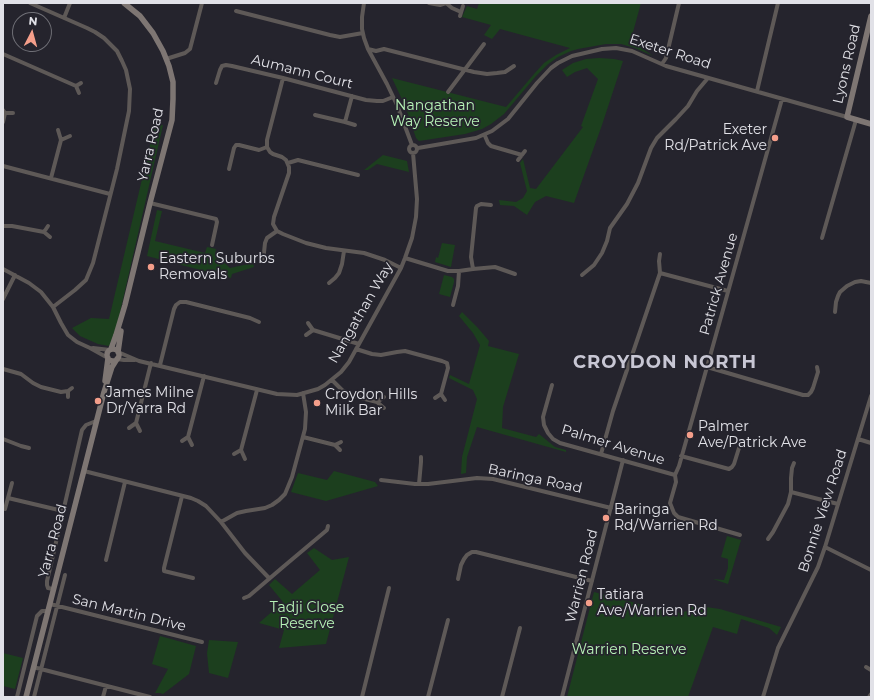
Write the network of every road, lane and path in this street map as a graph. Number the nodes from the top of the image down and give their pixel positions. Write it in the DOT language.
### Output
graph roads {
  1 [pos="30,3"];
  2 [pos="70,3"];
  3 [pos="124,3"];
  4 [pos="202,3"];
  5 [pos="364,3"];
  6 [pos="429,3"];
  7 [pos="446,3"];
  8 [pos="679,3"];
  9 [pos="778,3"];
  10 [pos="463,6"];
  11 [pos="236,11"];
  12 [pos="871,16"];
  13 [pos="64,18"];
  14 [pos="363,33"];
  15 [pos="484,44"];
  16 [pos="368,49"];
  17 [pos="3,54"];
  18 [pos="166,58"];
  19 [pos="662,64"];
  20 [pos="514,66"];
  21 [pos="464,70"];
  22 [pos="283,78"];
  23 [pos="708,78"];
  24 [pos="81,83"];
  25 [pos="216,83"];
  26 [pos="76,86"];
  27 [pos="757,91"];
  28 [pos="448,92"];
  29 [pos="79,93"];
  30 [pos="352,96"];
  31 [pos="393,97"];
  32 [pos="782,99"];
  33 [pos="4,112"];
  34 [pos="12,113"];
  35 [pos="315,115"];
  36 [pos="847,117"];
  37 [pos="856,120"];
  38 [pos="3,122"];
  39 [pos="345,122"];
  40 [pos="871,124"];
  41 [pos="355,125"];
  42 [pos="58,130"];
  43 [pos="70,136"];
  44 [pos="484,136"];
  45 [pos="61,140"];
  46 [pos="412,145"];
  47 [pos="267,147"];
  48 [pos="418,148"];
  49 [pos="525,151"];
  50 [pos="413,153"];
  51 [pos="522,155"];
  52 [pos="518,160"];
  53 [pos="288,163"];
  54 [pos="3,166"];
  55 [pos="229,169"];
  56 [pos="358,175"];
  57 [pos="51,178"];
  58 [pos="110,194"];
  59 [pos="150,203"];
  60 [pos="492,205"];
  61 [pos="3,226"];
  62 [pos="48,226"];
  63 [pos="277,231"];
  64 [pos="44,232"];
  65 [pos="50,238"];
  66 [pos="822,238"];
  67 [pos="212,245"];
  68 [pos="344,250"];
  69 [pos="660,254"];
  70 [pos="405,258"];
  71 [pos="263,262"];
  72 [pos="401,268"];
  73 [pos="3,269"];
  74 [pos="473,269"];
  75 [pos="459,271"];
  76 [pos="660,273"];
  77 [pos="516,274"];
  78 [pos="15,275"];
  79 [pos="582,275"];
  80 [pos="329,283"];
  81 [pos="871,283"];
  82 [pos="728,291"];
  83 [pos="3,299"];
  84 [pos="125,305"];
  85 [pos="453,305"];
  86 [pos="53,307"];
  87 [pos="835,312"];
  88 [pos="259,322"];
  89 [pos="308,323"];
  90 [pos="313,330"];
  91 [pos="306,335"];
  92 [pos="359,344"];
  93 [pos="90,348"];
  94 [pos="356,349"];
  95 [pos="111,350"];
  96 [pos="118,352"];
  97 [pos="108,358"];
  98 [pos="117,359"];
  99 [pos="139,360"];
  100 [pos="151,363"];
  101 [pos="160,365"];
  102 [pos="817,366"];
  103 [pos="707,367"];
  104 [pos="3,369"];
  105 [pos="204,376"];
  106 [pos="332,380"];
  107 [pos="552,385"];
  108 [pos="72,388"];
  109 [pos="257,390"];
  110 [pos="68,391"];
  111 [pos="104,392"];
  112 [pos="303,393"];
  113 [pos="441,394"];
  114 [pos="871,396"];
  115 [pos="68,397"];
  116 [pos="384,397"];
  117 [pos="435,398"];
  118 [pos="445,400"];
  119 [pos="377,402"];
  120 [pos="384,408"];
  121 [pos="96,421"];
  122 [pos="136,423"];
  123 [pos="129,428"];
  124 [pos="140,432"];
  125 [pos="188,437"];
  126 [pos="303,437"];
  127 [pos="3,439"];
  128 [pos="858,439"];
  129 [pos="182,441"];
  130 [pos="341,442"];
  131 [pos="871,443"];
  132 [pos="192,445"];
  133 [pos="336,445"];
  134 [pos="29,448"];
  135 [pos="739,448"];
  136 [pos="241,450"];
  137 [pos="340,450"];
  138 [pos="234,454"];
  139 [pos="601,454"];
  140 [pos="421,456"];
  141 [pos="682,456"];
  142 [pos="245,459"];
  143 [pos="623,460"];
  144 [pos="794,463"];
  145 [pos="84,471"];
  146 [pos="675,475"];
  147 [pos="381,480"];
  148 [pos="126,482"];
  149 [pos="12,483"];
  150 [pos="418,484"];
  151 [pos="791,492"];
  152 [pos="182,496"];
  153 [pos="8,498"];
  154 [pos="838,504"];
  155 [pos="611,508"];
  156 [pos="5,509"];
  157 [pos="63,511"];
  158 [pos="222,522"];
  159 [pos="328,526"];
  160 [pos="740,535"];
  161 [pos="768,539"];
  162 [pos="825,547"];
  163 [pos="106,560"];
  164 [pos="871,570"];
  165 [pos="65,575"];
  166 [pos="193,578"];
  167 [pos="269,578"];
  168 [pos="458,579"];
  169 [pos="592,581"];
  170 [pos="388,588"];
  171 [pos="53,590"];
  172 [pos="244,598"];
  173 [pos="50,604"];
  174 [pos="57,606"];
  175 [pos="48,611"];
  176 [pos="448,620"];
  177 [pos="520,628"];
  178 [pos="202,642"];
  179 [pos="33,667"];
  180 [pos="866,667"];
  181 [pos="42,669"];
  182 [pos="871,670"];
  183 [pos="106,686"];
  184 [pos="871,694"];
  185 [pos="17,697"];
  186 [pos="26,697"];
  187 [pos="34,697"];
  188 [pos="103,697"];
  189 [pos="150,697"];
  190 [pos="362,697"];
  191 [pos="428,697"];
  192 [pos="502,697"];
  193 [pos="562,697"];
  194 [pos="763,697"];
  195 [pos="869,697"];
  1 -- 13 [label="street"];
  2 -- 13 [label="street"];
  3 -- 18 [label="main road, Yarra Road"];
  4 -- 18 [label="street"];
  5 -- 14 [label="street"];
  6 -- 7 [label="street"];
  7 -- 10 [label="street"];
  8 -- 19 [label="street"];
  9 -- 27 [label="street"];
  11 -- 14 [label="street"];
  12 -- 36 [label="main road, Lyons Road"];
  13 -- 58 [label="street"];
  14 -- 16 [label="street"];
  15 -- 21 [label="street"];
  16 -- 21 [label="street"];
  16 -- 31 [label="street"];
  17 -- 26 [label="street"];
  18 -- 59 [label="main road, Yarra Road"];
  19 -- 23 [label="street, Exeter Road"];
  19 -- 44 [label="street, Exeter Road"];
  20 -- 21 [label="street"];
  21 -- 28 [label="street"];
  22 -- 25 [label="street, Aumann Court"];
  22 -- 30 [label="street, Aumann Court"];
  22 -- 47 [label="street"];
  23 -- 27 [label="street, Exeter Road"];
  23 -- 79 [label="street"];
  24 -- 26 [label="street"];
  26 -- 29 [label="street"];
  27 -- 32 [label="street, Exeter Road"];
  30 -- 31 [label="street, Aumann Court"];
  30 -- 39 [label="street"];
  31 -- 46 [label="street"];
  32 -- 36 [label="street, Exeter Road"];
  32 -- 82 [label="street, Patrick Avenue"];
  33 -- 34 [label="street"];
  33 -- 38 [label="street"];
  35 -- 39 [label="street"];
  36 -- 37 [label="main road, Exeter Road"];
  37 -- 40 [label="main road, Exeter Road"];
  37 -- 66 [label="street"];
  39 -- 41 [label="street"];
  42 -- 45 [label="street"];
  43 -- 45 [label="street"];
  44 -- 48 [label="street, Exeter Road"];
  44 -- 51 [label="street"];
  45 -- 57 [label="street"];
  46 -- 48 [label="street"];
  46 -- 50 [label="street"];
  47 -- 53 [label="street"];
  47 -- 55 [label="street"];
  48 -- 50 [label="street"];
  49 -- 51 [label="street"];
  50 -- 70 [label="street, Nangathan Way"];
  51 -- 52 [label="street"];
  53 -- 56 [label="street"];
  53 -- 63 [label="street"];
  54 -- 57 [label="street"];
  57 -- 58 [label="street"];
  58 -- 86 [label="street"];
  59 -- 67 [label="street"];
  59 -- 84 [label="main road, Yarra Road"];
  60 -- 74 [label="street"];
  61 -- 64 [label="street"];
  62 -- 64 [label="street"];
  63 -- 68 [label="street"];
  63 -- 71 [label="street"];
  64 -- 65 [label="street"];
  68 -- 72 [label="street"];
  68 -- 80 [label="street"];
  69 -- 76 [label="street"];
  70 -- 72 [label="street, Nangathan Way"];
  70 -- 75 [label="street"];
  72 -- 92 [label="street, Nangathan Way"];
  73 -- 78 [label="street"];
  74 -- 75 [label="street"];
  74 -- 77 [label="street"];
  75 -- 85 [label="street"];
  76 -- 82 [label="street"];
  76 -- 139 [label="street"];
  78 -- 83 [label="street"];
  78 -- 86 [label="street"];
  81 -- 87 [label="street"];
  82 -- 103 [label="street, Patrick Avenue"];
  84 -- 95 [label="main road, Yarra Road"];
  84 -- 96 [label="main road, Yarra Road"];
  86 -- 93 [label="street"];
  88 -- 101 [label="street"];
  89 -- 90 [label="street"];
  90 -- 91 [label="street"];
  90 -- 92 [label="street"];
  92 -- 94 [label="street, Nangathan Way"];
  93 -- 95 [label="street"];
  93 -- 97 [label="street"];
  94 -- 106 [label="street, Nangathan Way"];
  94 -- 113 [label="street"];
  95 -- 96 [label="main road"];
  95 -- 97 [label="main road"];
  96 -- 98 [label="main road"];
  96 -- 99 [label="street, Nangathan Way"];
  97 -- 98 [label="main road"];
  97 -- 111 [label="main road, Yarra Road"];
  98 -- 99 [label="street, Nangathan Way"];
  98 -- 111 [label="main road, Yarra Road"];
  99 -- 100 [label="street, Nangathan Way"];
  100 -- 101 [label="street, Nangathan Way"];
  100 -- 122 [label="street"];
  101 -- 105 [label="street, Nangathan Way"];
  102 -- 103 [label="street"];
  103 -- 141 [label="street, Patrick Avenue"];
  104 -- 110 [label="street"];
  105 -- 109 [label="street, Nangathan Way"];
  105 -- 125 [label="street"];
  106 -- 112 [label="street, Nangathan Way"];
  106 -- 119 [label="street"];
  107 -- 139 [label="street, Palmer Avenue"];
  108 -- 110 [label="street"];
  109 -- 112 [label="street, Nangathan Way"];
  109 -- 136 [label="street"];
  110 -- 115 [label="street"];
  111 -- 121 [label="main road, Yarra Road"];
  112 -- 126 [label="street"];
  113 -- 117 [label="street"];
  113 -- 118 [label="street"];
  114 -- 128 [label="street, Bonnie View Road"];
  116 -- 119 [label="street"];
  119 -- 120 [label="street"];
  121 -- 145 [label="main road, Yarra Road"];
  121 -- 157 [label="street"];
  122 -- 123 [label="street"];
  122 -- 124 [label="street"];
  125 -- 129 [label="street"];
  125 -- 132 [label="street"];
  126 -- 133 [label="street"];
  126 -- 158 [label="street"];
  127 -- 134 [label="street"];
  128 -- 131 [label="street"];
  128 -- 154 [label="street, Bonnie View Road"];
  130 -- 133 [label="street"];
  133 -- 137 [label="street"];
  135 -- 141 [label="street"];
  136 -- 138 [label="street"];
  136 -- 142 [label="street"];
  139 -- 143 [label="street, Palmer Avenue"];
  140 -- 150 [label="street"];
  141 -- 146 [label="street, Patrick Avenue"];
  143 -- 146 [label="street, Palmer Avenue"];
  143 -- 155 [label="street, Warrien Road"];
  144 -- 151 [label="street"];
  145 -- 148 [label="street"];
  145 -- 171 [label="main road, Yarra Road"];
  146 -- 160 [label="street, Patrick Avenue"];
  147 -- 150 [label="street, Baringa Road"];
  148 -- 152 [label="street"];
  148 -- 163 [label="street"];
  149 -- 153 [label="street"];
  150 -- 155 [label="street, Baringa Road"];
  151 -- 154 [label="street"];
  151 -- 161 [label="street"];
  152 -- 158 [label="street"];
  152 -- 166 [label="street"];
  153 -- 156 [label="street"];
  153 -- 157 [label="street"];
  154 -- 162 [label="street, Bonnie View Road"];
  155 -- 169 [label="street, Warrien Road"];
  157 -- 171 [label="street"];
  158 -- 167 [label="street"];
  159 -- 167 [label="street"];
  162 -- 164 [label="street"];
  162 -- 194 [label="street, Bonnie View Road"];
  165 -- 174 [label="street"];
  167 -- 172 [label="street"];
  168 -- 169 [label="street"];
  169 -- 193 [label="street, Warrien Road"];
  170 -- 190 [label="street"];
  171 -- 173 [label="main road, Yarra Road"];
  173 -- 174 [label="street, San Martin Drive"];
  173 -- 175 [label="main road, Yarra Road"];
  174 -- 178 [label="street, San Martin Drive"];
  174 -- 181 [label="street"];
  175 -- 179 [label="main road, Yarra Road"];
  175 -- 185 [label="street"];
  176 -- 191 [label="street"];
  177 -- 192 [label="street"];
  179 -- 181 [label="street"];
  179 -- 186 [label="main road, Yarra Road"];
  180 -- 182 [label="street"];
  181 -- 183 [label="street"];
  181 -- 187 [label="street"];
  183 -- 188 [label="street"];
  183 -- 189 [label="street"];
  184 -- 195 [label="street"];
}
